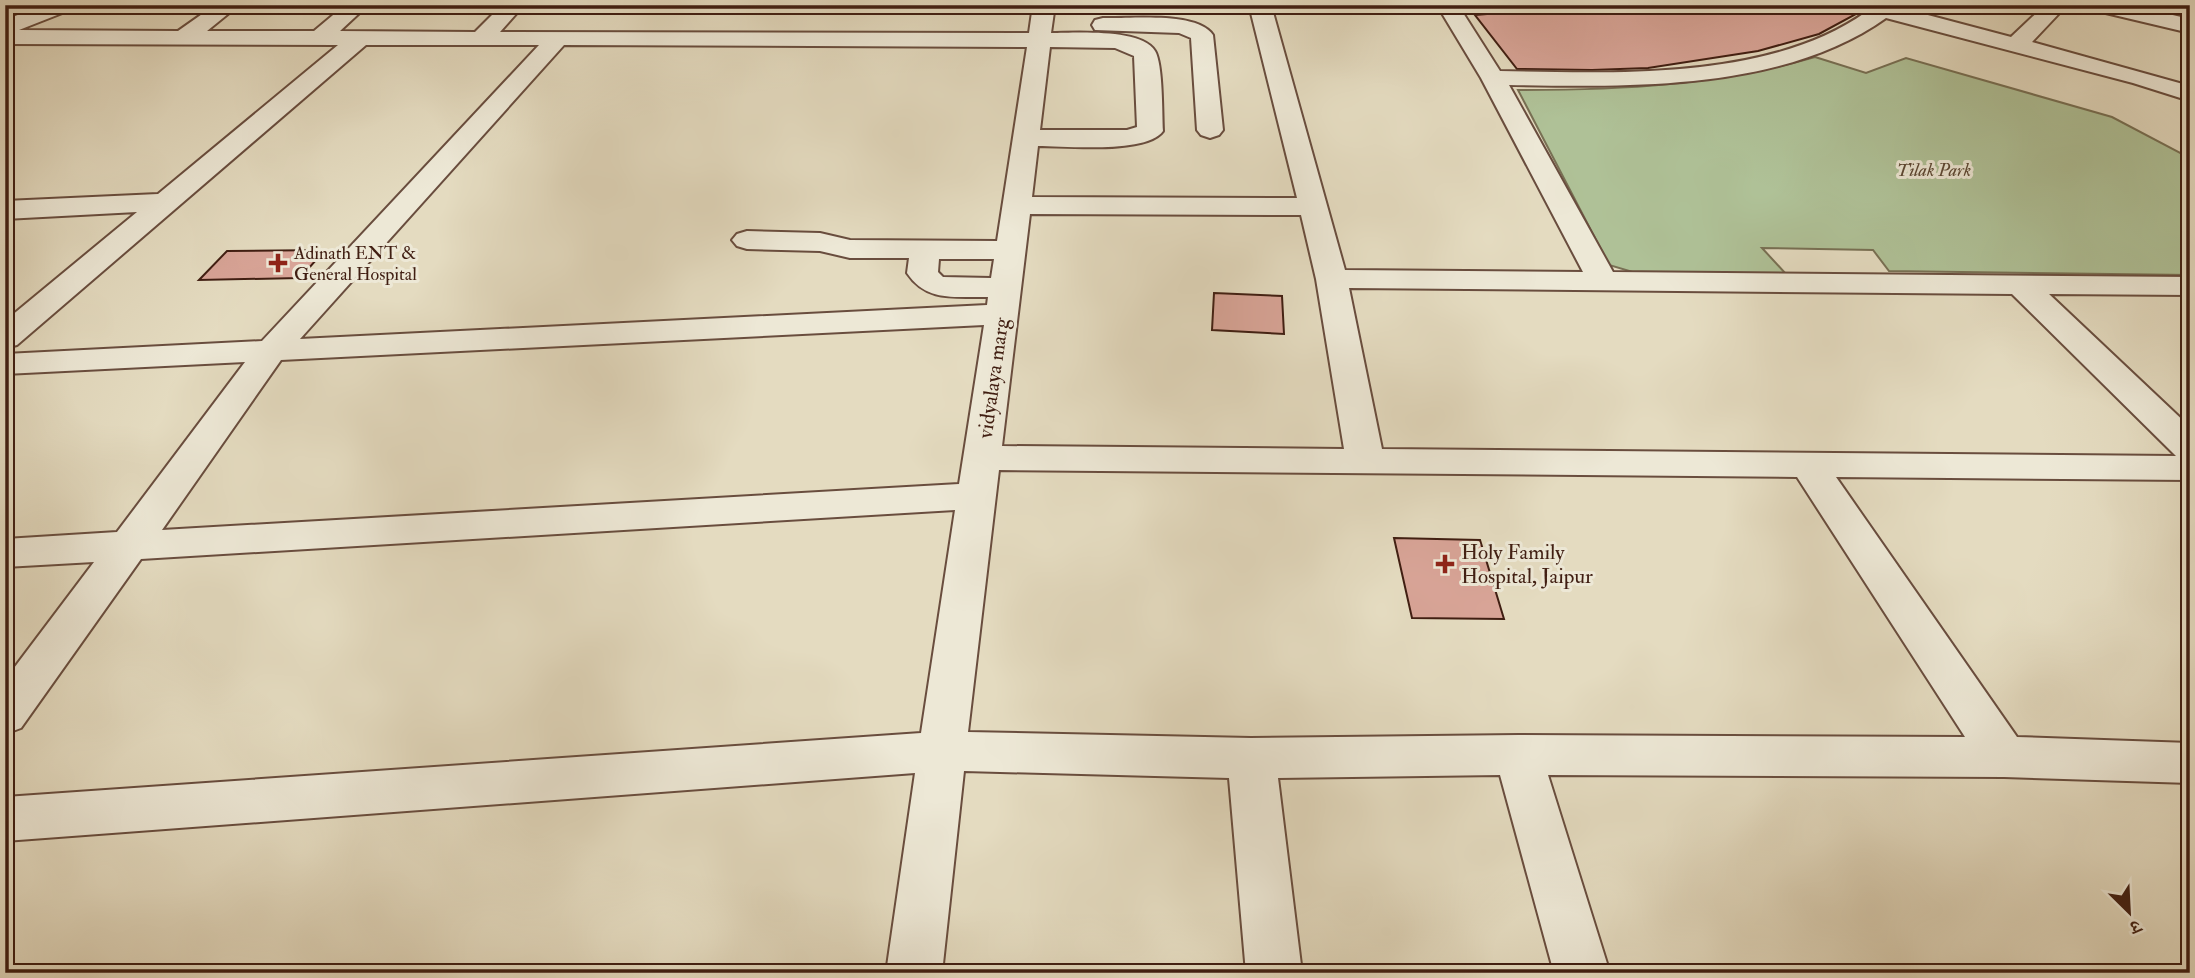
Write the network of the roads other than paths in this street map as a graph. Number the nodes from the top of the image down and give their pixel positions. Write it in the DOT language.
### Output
graph roads {
  1 [pos="62,5"];
  2 [pos="229,5"];
  3 [pos="358,5"];
  4 [pos="514,5"];
  5 [pos="1260,5"];
  6 [pos="1447,5"];
  7 [pos="2057,5"];
  8 [pos="2101,5"];
  9 [pos="1873,8"];
  10 [pos="1042,23"];
  11 [pos="2190,26"];
  12 [pos="5,28"];
  13 [pos="5,37"];
  14 [pos="183,38"];
  15 [pos="319,38"];
  16 [pos="360,38"];
  17 [pos="481,38"];
  18 [pos="557,39"];
  19 [pos="2015,45"];
  20 [pos="1493,78"];
  21 [pos="2190,94"];
  22 [pos="1210,130"];
  23 [pos="1026,138"];
  24 [pos="166,202"];
  25 [pos="1017,205"];
  26 [pos="1313,207"];
  27 [pos="5,210"];
  28 [pos="747,240"];
  29 [pos="925,250"];
  30 [pos="1011,250"];
  31 [pos="1332,279"];
  32 [pos="1603,281"];
  33 [pos="2021,284"];
  34 [pos="2190,286"];
  35 [pos="1004,301"];
  36 [pos="5,338"];
  37 [pos="271,351"];
  38 [pos="5,364"];
  39 [pos="1365,460"];
  40 [pos="1807,463"];
  41 [pos="2187,465"];
  42 [pos="979,477"];
  43 [pos="128,545"];
  44 [pos="5,553"];
  45 [pos="5,715"];
  46 [pos="942,751"];
  47 [pos="1518,755"];
  48 [pos="2004,757"];
  49 [pos="1251,758"];
  50 [pos="2183,771"];
  51 [pos="5,819"];
  52 [pos="914,973"];
  53 [pos="1274,973"];
  54 [pos="1582,973"];
  1 -- 12 [label="street"];
  2 -- 14 [label="street"];
  3 -- 15 [label="street"];
  4 -- 17 [label="street"];
  5 -- 26 [label="street"];
  6 -- 20 [label="street"];
  7 -- 19 [label="street"];
  8 -- 11 [label="street"];
  9 -- 19 [label="street"];
  9 -- 20 [label="street"];
  10 -- 18 [label="street"];
  10 -- 22 [label="street"];
  10 -- 23 [label="street, vidyalaya marg"];
  10 -- 23 [label="street"];
  13 -- 14 [label="street"];
  14 -- 15 [label="street"];
  15 -- 16 [label="street"];
  16 -- 17 [label="street"];
  16 -- 24 [label="street"];
  17 -- 18 [label="street"];
  18 -- 37 [label="street"];
  19 -- 21 [label="street"];
  20 -- 32 [label="street"];
  23 -- 25 [label="street, vidyalaya marg"];
  24 -- 27 [label="street"];
  24 -- 36 [label="street"];
  25 -- 26 [label="street"];
  25 -- 30 [label="street, vidyalaya marg"];
  26 -- 31 [label="street"];
  28 -- 29 [label="street"];
  29 -- 30 [label="street"];
  29 -- 35 [label="street"];
  30 -- 35 [label="street, vidyalaya marg"];
  31 -- 32 [label="street"];
  31 -- 39 [label="street"];
  32 -- 33 [label="street"];
  33 -- 34 [label="street"];
  33 -- 41 [label="street"];
  35 -- 37 [label="street"];
  35 -- 42 [label="street, vidyalaya marg"];
  37 -- 38 [label="street"];
  37 -- 43 [label="street"];
  39 -- 40 [label="street"];
  39 -- 42 [label="street"];
  40 -- 41 [label="street"];
  40 -- 48 [label="street"];
  42 -- 43 [label="street"];
  42 -- 46 [label="street, vidyalaya marg"];
  43 -- 44 [label="street"];
  43 -- 45 [label="street"];
  46 -- 49 [label="street"];
  46 -- 51 [label="street"];
  46 -- 52 [label="street, vidyalaya marg"];
  47 -- 48 [label="street"];
  47 -- 49 [label="street"];
  47 -- 54 [label="street"];
  48 -- 50 [label="street"];
  49 -- 53 [label="street"];
}
